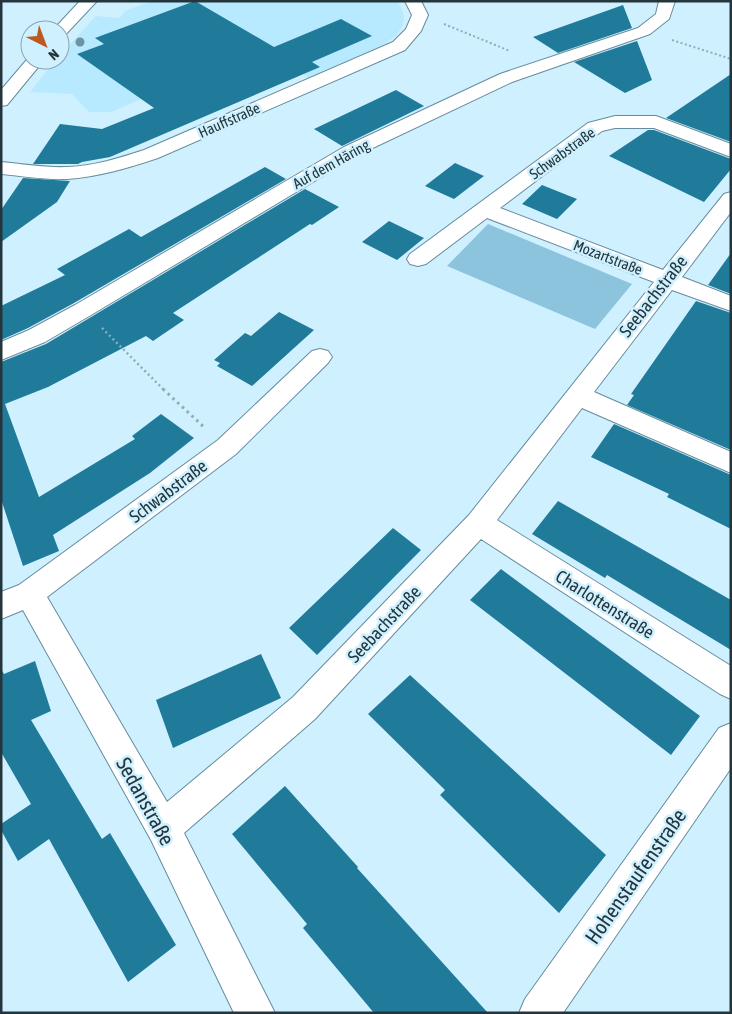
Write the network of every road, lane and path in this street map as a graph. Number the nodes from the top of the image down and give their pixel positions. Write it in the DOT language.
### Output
graph roads {
  1 [pos="71,1"];
  2 [pos="89,1"];
  3 [pos="667,1"];
  4 [pos="416,8"];
  5 [pos="70,18"];
  6 [pos="644,31"];
  7 [pos="731,59"];
  8 [pos="541,65"];
  9 [pos="27,70"];
  10 [pos="1,101"];
  11 [pos="731,151"];
  12 [pos="1,168"];
  13 [pos="731,198"];
  14 [pos="486,210"];
  15 [pos="418,259"];
  16 [pos="666,279"];
  17 [pos="731,304"];
  18 [pos="83,310"];
  19 [pos="1,352"];
  20 [pos="320,357"];
  21 [pos="577,394"];
  22 [pos="226,447"];
  23 [pos="731,463"];
  24 [pos="479,523"];
  25 [pos="15,600"];
  26 [pos="731,684"];
  27 [pos="731,739"];
  28 [pos="163,828"];
  29 [pos="255,1013"];
  30 [pos="538,1013"];
  1 -- 5 [label="street"];
  2 -- 5 [label="street"];
  3 -- 6 [label="street, Auf dem Häring"];
  4 -- 8 [label="path"];
  4 -- 12 [label="street, Hauffstraße"];
  6 -- 7 [label="path"];
  6 -- 8 [label="street, Auf dem Häring"];
  8 -- 18 [label="street, Auf dem Häring"];
  9 -- 10 [label="street"];
  11 -- 14 [label="street, Schwabstraße"];
  13 -- 16 [label="street, Seebachstraße"];
  14 -- 15 [label="street, Schwabstraße"];
  14 -- 16 [label="street, Mozartstraße"];
  16 -- 17 [label="street, Mozartstraße"];
  16 -- 21 [label="street, Seebachstraße"];
  18 -- 19 [label="street, Auf dem Häring"];
  18 -- 22 [label="path"];
  20 -- 22 [label="street, Schwabstraße"];
  21 -- 23 [label="street"];
  21 -- 24 [label="street, Seebachstraße"];
  22 -- 25 [label="street, Schwabstraße"];
  24 -- 26 [label="street, Charlottenstraße"];
  24 -- 28 [label="street, Seebachstraße"];
  25 -- 28 [label="street, Sedanstraße"];
  27 -- 30 [label="street, Hohenstaufenstraße"];
  28 -- 29 [label="street, Sedanstraße"];
}
